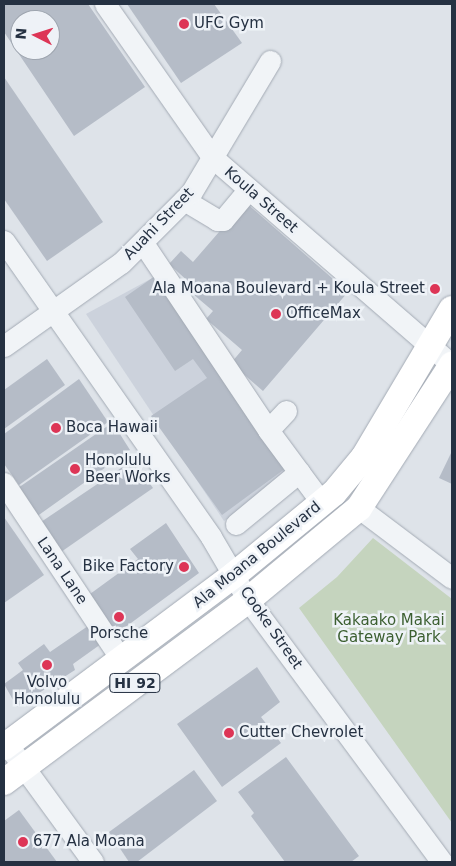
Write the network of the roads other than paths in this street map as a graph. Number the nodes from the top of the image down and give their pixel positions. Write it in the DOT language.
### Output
graph roads {
  1 [pos="105,4"];
  2 [pos="270,61"];
  3 [pos="212,157"];
  4 [pos="249,189"];
  5 [pos="184,200"];
  6 [pos="4,241"];
  7 [pos="143,243"];
  8 [pos="452,308"];
  9 [pos="51,310"];
  10 [pos="4,346"];
  11 [pos="429,346"];
  12 [pos="452,365"];
  13 [pos="286,411"];
  14 [pos="268,430"];
  15 [pos="299,472"];
  16 [pos="4,483"];
  17 [pos="322,503"];
  18 [pos="359,508"];
  19 [pos="236,524"];
  20 [pos="234,575"];
  21 [pos="452,578"];
  22 [pos="248,600"];
  23 [pos="120,659"];
  24 [pos="5,744"];
  25 [pos="25,766"];
  26 [pos="4,782"];
  27 [pos="93,862"];
  28 [pos="442,862"];
  1 -- 3 [label="street, Koula Street"];
  2 -- 3 [label="street, Auahi Street"];
  3 -- 4 [label="street, Koula Street"];
  3 -- 5 [label="street, Auahi Street"];
  4 -- 5 [label="street"];
  4 -- 11 [label="street, Koula Street"];
  5 -- 7 [label="street, Auahi Street"];
  6 -- 9 [label="street, Cooke Street"];
  7 -- 9 [label="street, Auahi Street"];
  7 -- 14 [label="street"];
  8 -- 11 [label="main road, Ala Moana Boulevard / HI 92"];
  9 -- 10 [label="street, Auahi Street"];
  9 -- 20 [label="street, Cooke Street"];
  11 -- 12 [label="street, Koula Street"];
  11 -- 17 [label="main road, Ala Moana Boulevard / HI 92"];
  12 -- 18 [label="main road, Ala Moana Boulevard / HI 92"];
  13 -- 14 [label="street"];
  14 -- 15 [label="street"];
  15 -- 17 [label="street"];
  15 -- 19 [label="street"];
  16 -- 23 [label="street, Lana Lane"];
  17 -- 20 [label="main road, Ala Moana Boulevard / HI 92"];
  18 -- 21 [label="street"];
  18 -- 22 [label="main road, Ala Moana Boulevard / HI 92"];
  20 -- 22 [label="street, Cooke Street"];
  20 -- 23 [label="main road, Ala Moana Boulevard / HI 92"];
  22 -- 25 [label="main road, Ala Moana Boulevard / HI 92"];
  22 -- 28 [label="street, Cooke Street"];
  23 -- 24 [label="main road, Ala Moana Boulevard / HI 92"];
  24 -- 25 [label="street"];
  25 -- 26 [label="main road, Ala Moana Boulevard / HI 92"];
  25 -- 27 [label="street"];
}
